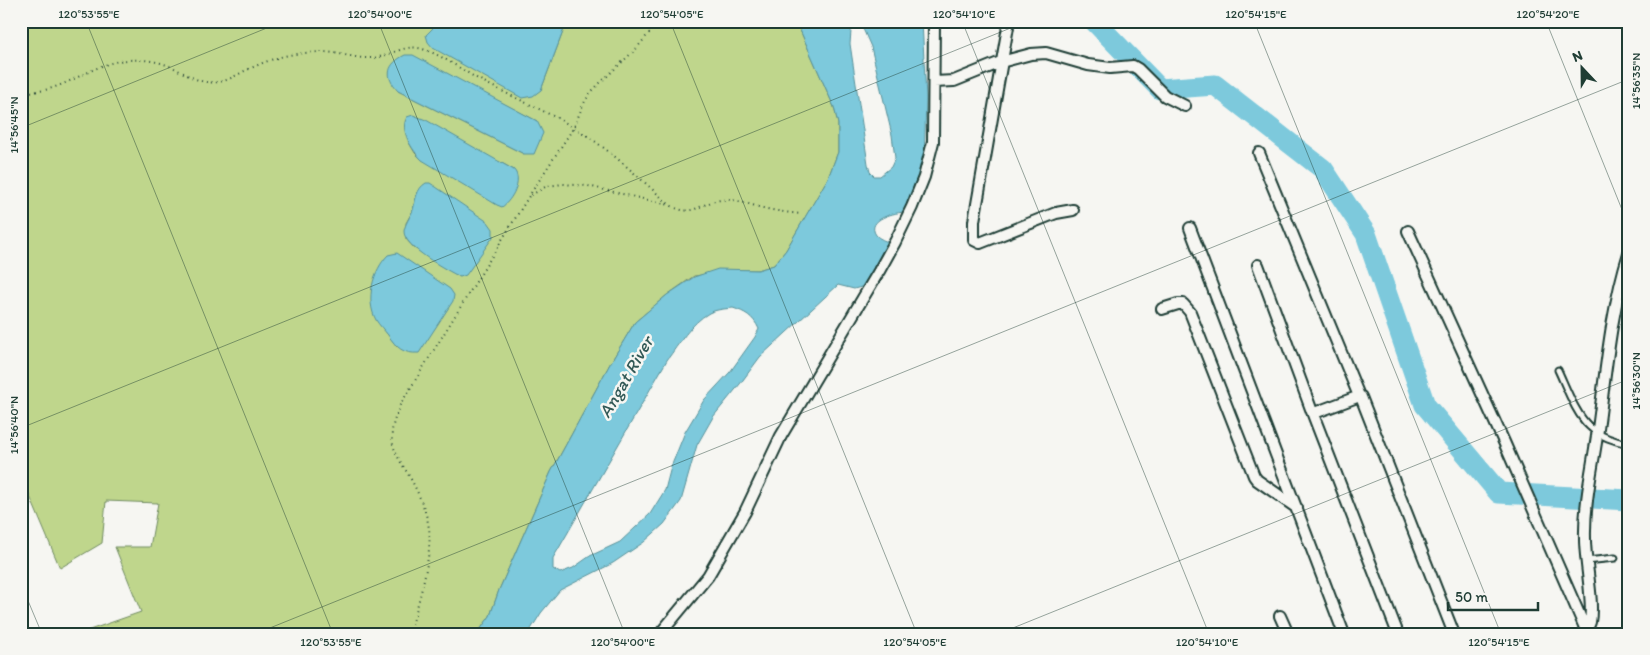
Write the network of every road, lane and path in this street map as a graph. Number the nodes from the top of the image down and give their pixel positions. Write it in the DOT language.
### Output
graph roads {
  1 [pos="659,21"];
  2 [pos="934,21"];
  3 [pos="1008,21"];
  4 [pos="1001,62"];
  5 [pos="934,82"];
  6 [pos="21,91"];
  7 [pos="1185,106"];
  8 [pos="574,127"];
  9 [pos="1259,153"];
  10 [pos="529,196"];
  11 [pos="670,205"];
  12 [pos="1073,210"];
  13 [pos="802,214"];
  14 [pos="1190,228"];
  15 [pos="1408,231"];
  16 [pos="1629,253"];
  17 [pos="1258,265"];
  18 [pos="1162,309"];
  19 [pos="1558,370"];
  20 [pos="1359,396"];
  21 [pos="1314,417"];
  22 [pos="1598,432"];
  23 [pos="1629,444"];
  24 [pos="1297,508"];
  25 [pos="1615,558"];
  26 [pos="1586,561"];
  27 [pos="1280,616"];
  28 [pos="1583,632"];
  29 [pos="409,634"];
  30 [pos="660,634"];
  31 [pos="1288,634"];
  32 [pos="1344,634"];
  33 [pos="1398,634"];
  34 [pos="1454,634"];
  1 -- 8 [label="path"];
  2 -- 5 [label="street"];
  3 -- 4 [label="street"];
  4 -- 5 [label="street"];
  4 -- 7 [label="street"];
  4 -- 12 [label="street"];
  5 -- 30 [label="street"];
  6 -- 8 [label="path"];
  8 -- 10 [label="path"];
  8 -- 11 [label="path"];
  9 -- 20 [label="street"];
  10 -- 11 [label="path"];
  10 -- 29 [label="path"];
  11 -- 13 [label="path"];
  14 -- 24 [label="street"];
  15 -- 28 [label="street"];
  16 -- 22 [label="street"];
  17 -- 21 [label="street"];
  18 -- 24 [label="street"];
  19 -- 22 [label="lane"];
  20 -- 21 [label="street"];
  20 -- 34 [label="street"];
  21 -- 33 [label="street"];
  22 -- 23 [label="lane"];
  22 -- 26 [label="street"];
  24 -- 32 [label="street"];
  25 -- 26 [label="lane"];
  26 -- 28 [label="street"];
  27 -- 31 [label="street"];
}
